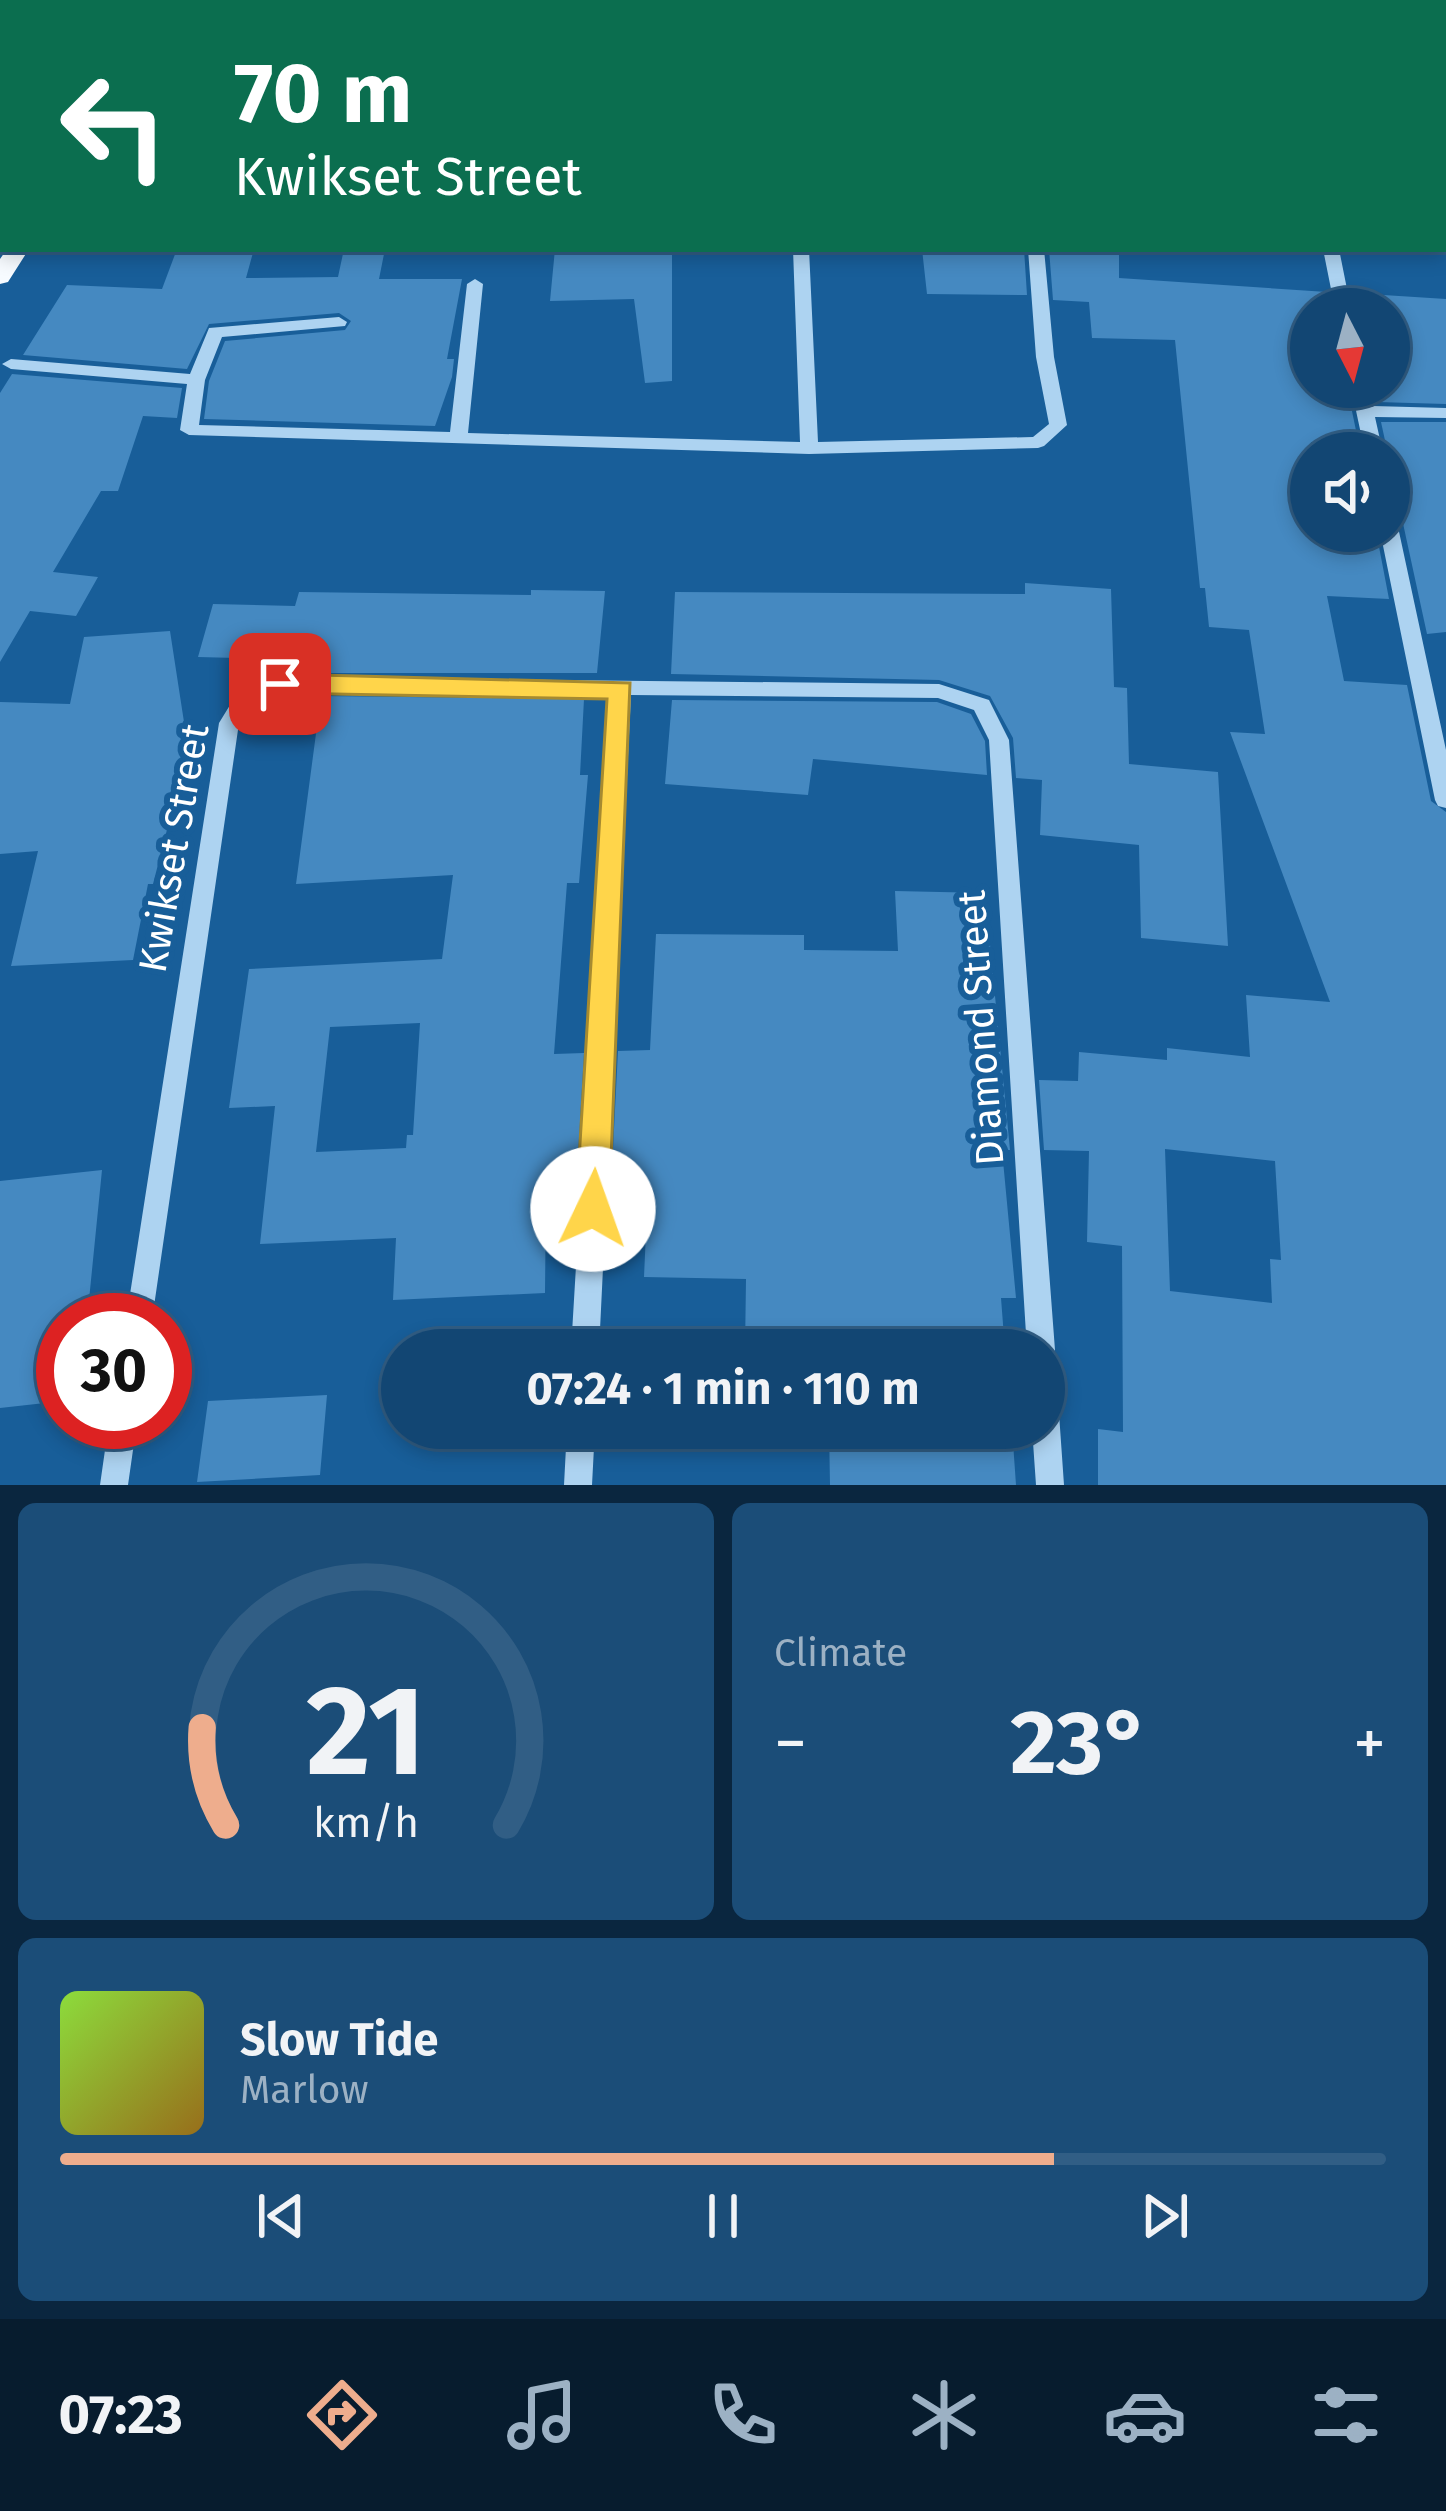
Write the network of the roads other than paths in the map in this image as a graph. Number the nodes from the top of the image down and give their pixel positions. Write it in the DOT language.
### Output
graph roads {
  1 [pos="801,252"];
  2 [pos="1036,252"];
  3 [pos="1332,252"];
  4 [pos="476,284"];
  5 [pos="1339,288"];
  6 [pos="339,322"];
  7 [pos="11,364"];
  8 [pos="196,380"];
  9 [pos="1364,408"];
  10 [pos="1365,411"];
  11 [pos="1446,413"];
  12 [pos="1370,432"];
  13 [pos="458,440"];
  14 [pos="809,448"];
  15 [pos="1394,552"];
  16 [pos="621,690"];
  17 [pos="982,705"];
  18 [pos="1446,800"];
  19 [pos="143,1293"];
  20 [pos="586,1329"];
  21 [pos="1040,1329"];
  22 [pos="119,1449"];
  23 [pos="580,1449"];
  24 [pos="1047,1449"];
  25 [pos="114,1485"];
  26 [pos="578,1485"];
  27 [pos="1050,1485"];
  1 -- 14 [label="street"];
  2 -- 14 [label="street"];
  3 -- 5 [label="street"];
  4 -- 13 [label="street"];
  6 -- 8 [label="street"];
  7 -- 8 [label="street"];
  8 -- 13 [label="street"];
  9 -- 10 [label="street"];
  10 -- 11 [label="street"];
  10 -- 12 [label="street"];
  13 -- 14 [label="street"];
  15 -- 18 [label="street"];
  16 -- 17 [label="street, Kwikset Street"];
  16 -- 19 [label="street, Kwikset Street"];
  16 -- 20 [label="street"];
  17 -- 21 [label="street, Diamond Street"];
  22 -- 25 [label="street"];
  23 -- 26 [label="street"];
  24 -- 27 [label="street"];
}
